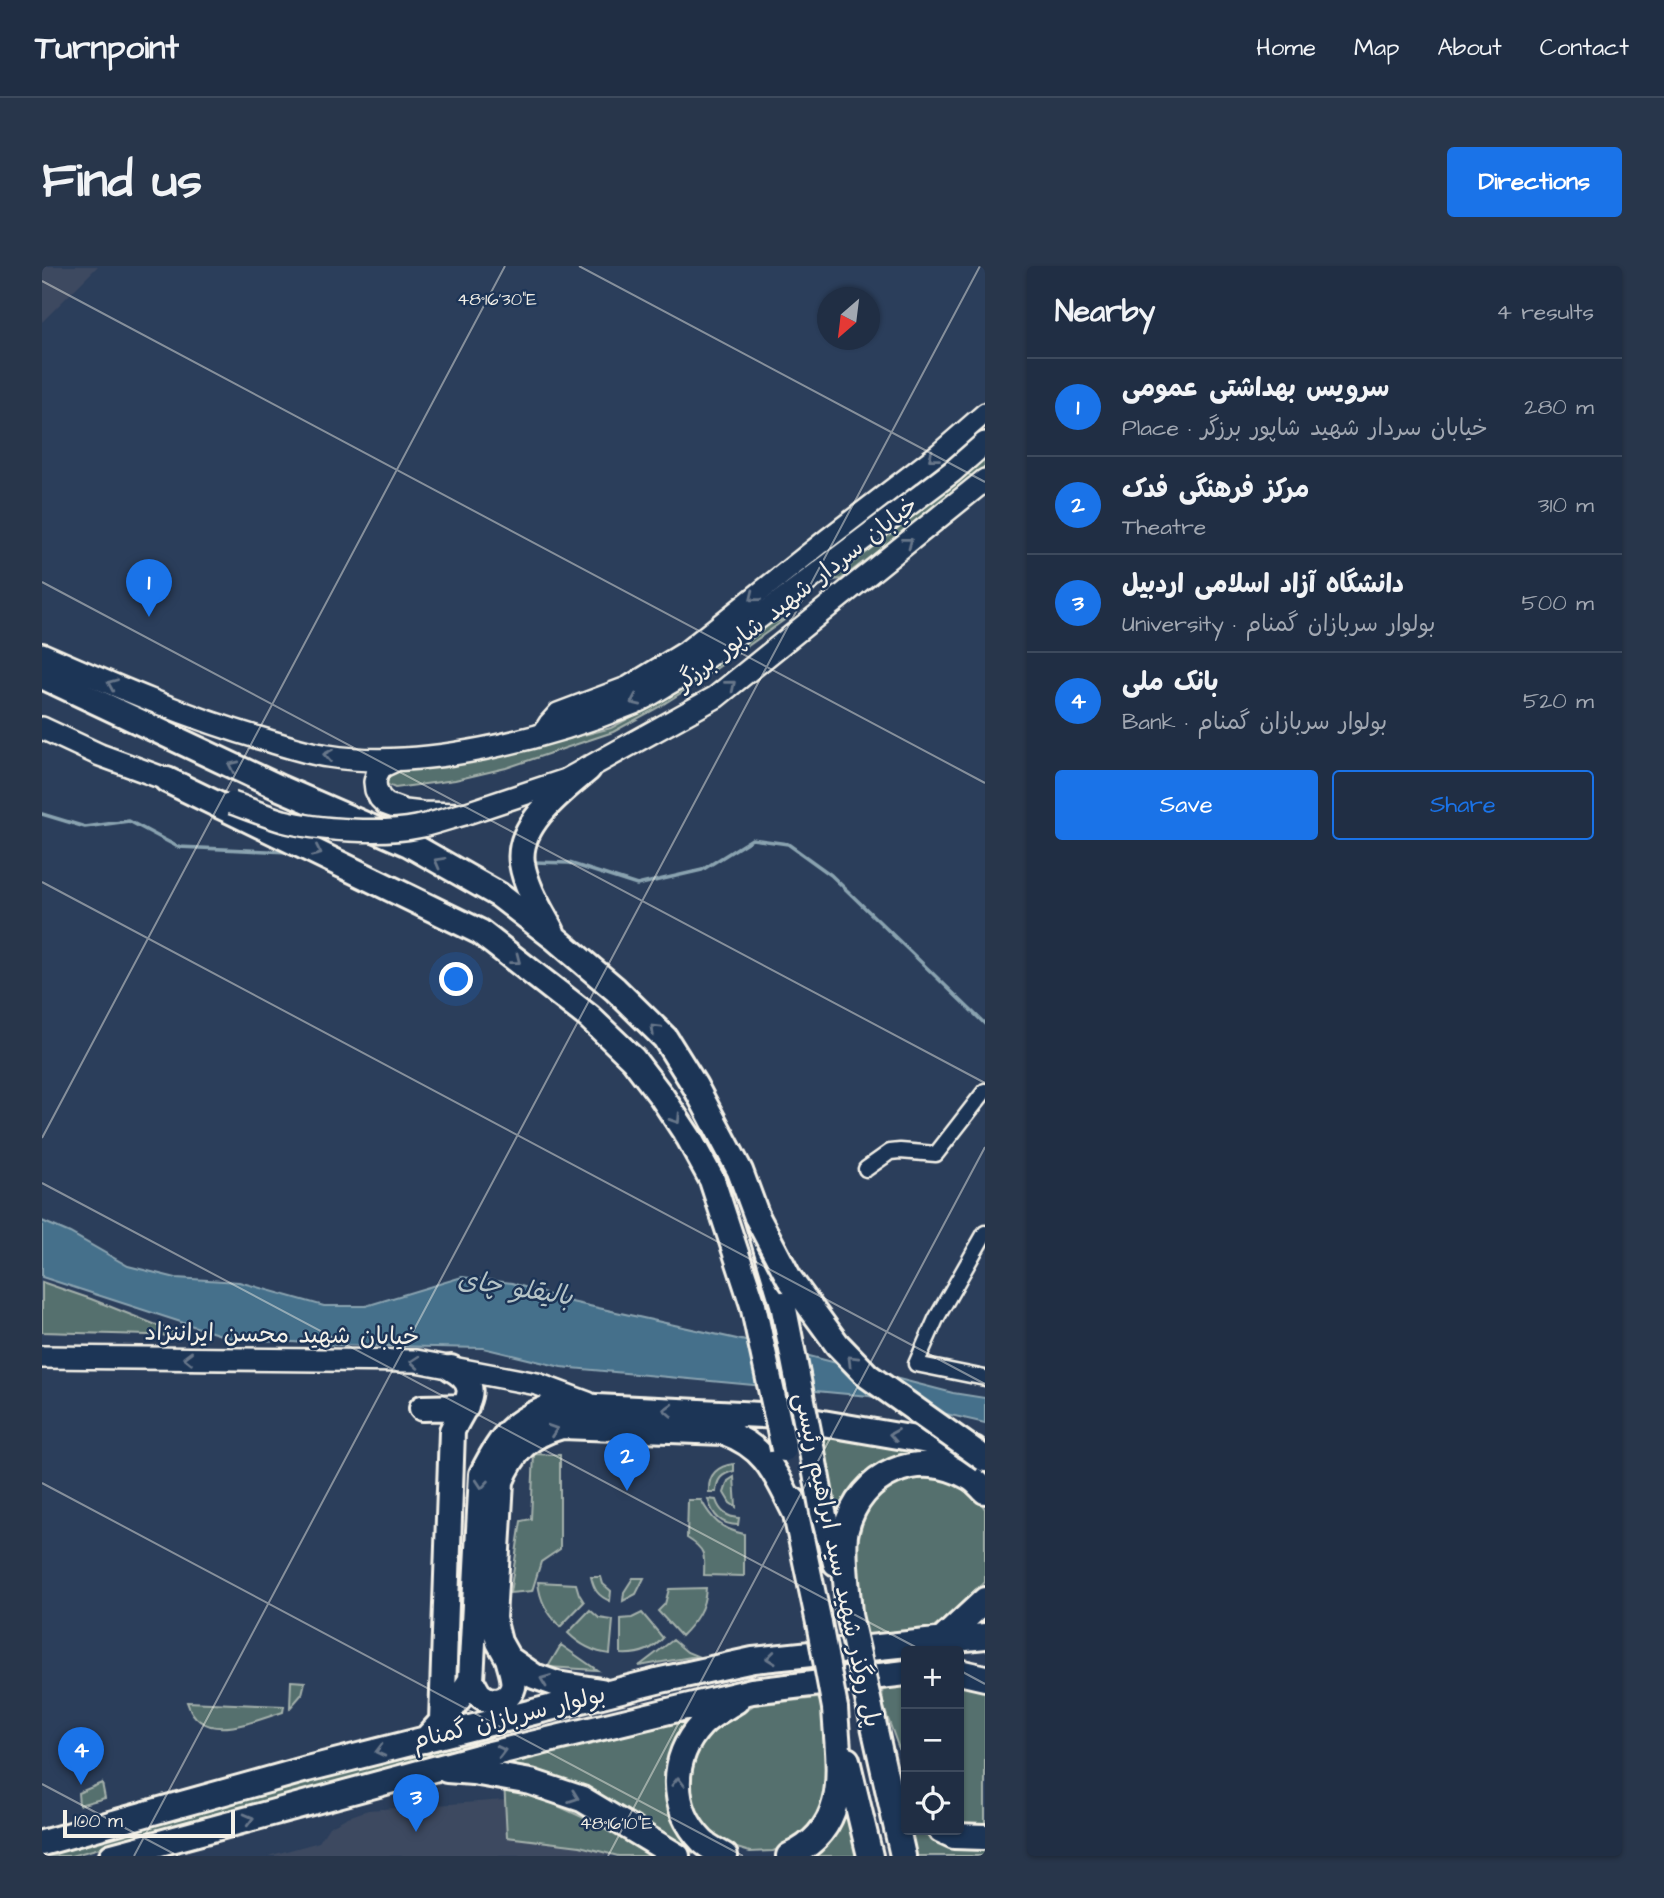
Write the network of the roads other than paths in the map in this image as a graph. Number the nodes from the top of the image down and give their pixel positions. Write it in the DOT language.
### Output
graph roads {
  1 [pos="985,413"];
  2 [pos="985,443"];
  3 [pos="985,480"];
  4 [pos="42,654"];
  5 [pos="42,676"];
  6 [pos="42,727"];
  7 [pos="542,734"];
  8 [pos="396,760"];
  9 [pos="588,769"];
  10 [pos="167,780"];
  11 [pos="464,814"];
  12 [pos="556,939"];
  13 [pos="985,1091"];
  14 [pos="866,1169"];
  15 [pos="757,1217"];
  16 [pos="985,1233"];
  17 [pos="42,1357"];
  18 [pos="451,1368"];
  19 [pos="985,1378"];
  20 [pos="466,1407"];
  21 [pos="600,1407"];
  22 [pos="422,1408"];
  23 [pos="738,1414"];
  24 [pos="985,1450"];
  25 [pos="985,1458"];
  26 [pos="985,1491"];
  27 [pos="796,1514"];
  28 [pos="449,1538"];
  29 [pos="479,1540"];
  30 [pos="985,1600"];
  31 [pos="849,1615"];
  32 [pos="985,1636"];
  33 [pos="942,1640"];
  34 [pos="824,1653"];
  35 [pos="508,1658"];
  36 [pos="985,1665"];
  37 [pos="964,1669"];
  38 [pos="964,1672"];
  39 [pos="901,1674"];
  40 [pos="985,1678"];
  41 [pos="471,1680"];
  42 [pos="752,1691"];
  43 [pos="612,1692"];
  44 [pos="835,1708"];
  45 [pos="870,1709"];
  46 [pos="442,1720"];
  47 [pos="425,1740"];
  48 [pos="436,1769"];
  49 [pos="901,1790"];
  50 [pos="952,1835"];
  51 [pos="985,1837"];
  52 [pos="42,1843"];
  53 [pos="112,1856"];
  54 [pos="677,1856"];
  55 [pos="725,1856"];
  56 [pos="789,1856"];
  57 [pos="870,1856"];
  58 [pos="903,1856"];
  1 -- 7 [label="main road, خیابان سردار شهید شاپور برزگر, one-way"];
  2 -- 7 [label="main road, خیابان سردار شهید شاپور برزگر, one-way"];
  9 -- 3 [label="main road, خیابان سردار شهید شاپور برزگر, one-way"];
  8 -- 4 [label="main road, خیابان سردار شهید شاپور برزگر, one-way"];
  12 -- 5 [label="highway, one-way"];
  6 -- 10 [label="main road, خیابان سردار شهید شاپور برزگر"];
  7 -- 8 [label="main road, خیابان سردار شهید شاپور برزگر"];
  8 -- 11 [label="main road"];
  9 -- 11 [label="main road, خیابان سردار شهید شاپور برزگر"];
  9 -- 12 [label="highway"];
  10 -- 11 [label="main road, خیابان سردار شهید شاپور برزگر, bridge"];
  10 -- 27 [label="highway, پل روگذر شهید سید ابراهیم رئیسی, one-way, bridge"];
  15 -- 12 [label="highway, one-way"];
  13 -- 14 [label="street"];
  25 -- 15 [label="highway, one-way, bridge"];
  15 -- 31 [label="highway, پل روگذر شهید سید ابراهیم رئیسی, bridge"];
  16 -- 19 [label="street"];
  18 -- 17 [label="main road, خیابان شهید محسن ایراننژاد, one-way"];
  18 -- 20 [label="highway"];
  18 -- 21 [label="main road, خیابان شهید محسن ایراننژاد"];
  20 -- 22 [label="highway"];
  20 -- 28 [label="highway"];
  23 -- 21 [label="highway, one-way"];
  21 -- 29 [label="highway, one-way"];
  24 -- 23 [label="highway, one-way"];
  23 -- 34 [label="highway"];
  26 -- 31 [label="highway"];
  35 -- 27 [label="highway, one-way"];
  27 -- 44 [label="highway, پل روگذر شهید سید ابراهیم رئیسی, bridge"];
  28 -- 29 [label="highway"];
  28 -- 46 [label="highway"];
  29 -- 41 [label="highway"];
  30 -- 33 [label="highway"];
  31 -- 45 [label="highway, پل روگذر شهید سید ابراهیم رئیسی, bridge"];
  32 -- 33 [label="highway, بولوار سربازان گمنام"];
  33 -- 34 [label="highway, بولوار سربازان گمنام"];
  34 -- 43 [label="highway, بولوار سربازان گمنام, one-way"];
  35 -- 41 [label="highway"];
  43 -- 35 [label="highway, one-way"];
  36 -- 37 [label="highway"];
  38 -- 40 [label="highway"];
  39 -- 42 [label="highway, بولوار سربازان گمنام"];
  41 -- 46 [label="highway"];
  48 -- 42 [label="highway, بولوار سربازان گمنام, one-way"];
  55 -- 42 [label="highway, one-way"];
  43 -- 47 [label="highway, بولوار سربازان گمنام"];
  44 -- 56 [label="highway"];
  44 -- 57 [label="highway, پل روگذر شهید سید ابراهیم رئیسی"];
  45 -- 49 [label="highway"];
  45 -- 58 [label="highway, پل روگذر شهید سید ابراهیم رئیسی"];
  46 -- 47 [label="highway"];
  47 -- 52 [label="highway, بولوار سربازان گمنام, one-way"];
  53 -- 48 [label="highway, بولوار سربازان گمنام, one-way"];
  48 -- 54 [label="highway, one-way"];
  50 -- 51 [label="highway"];
}
